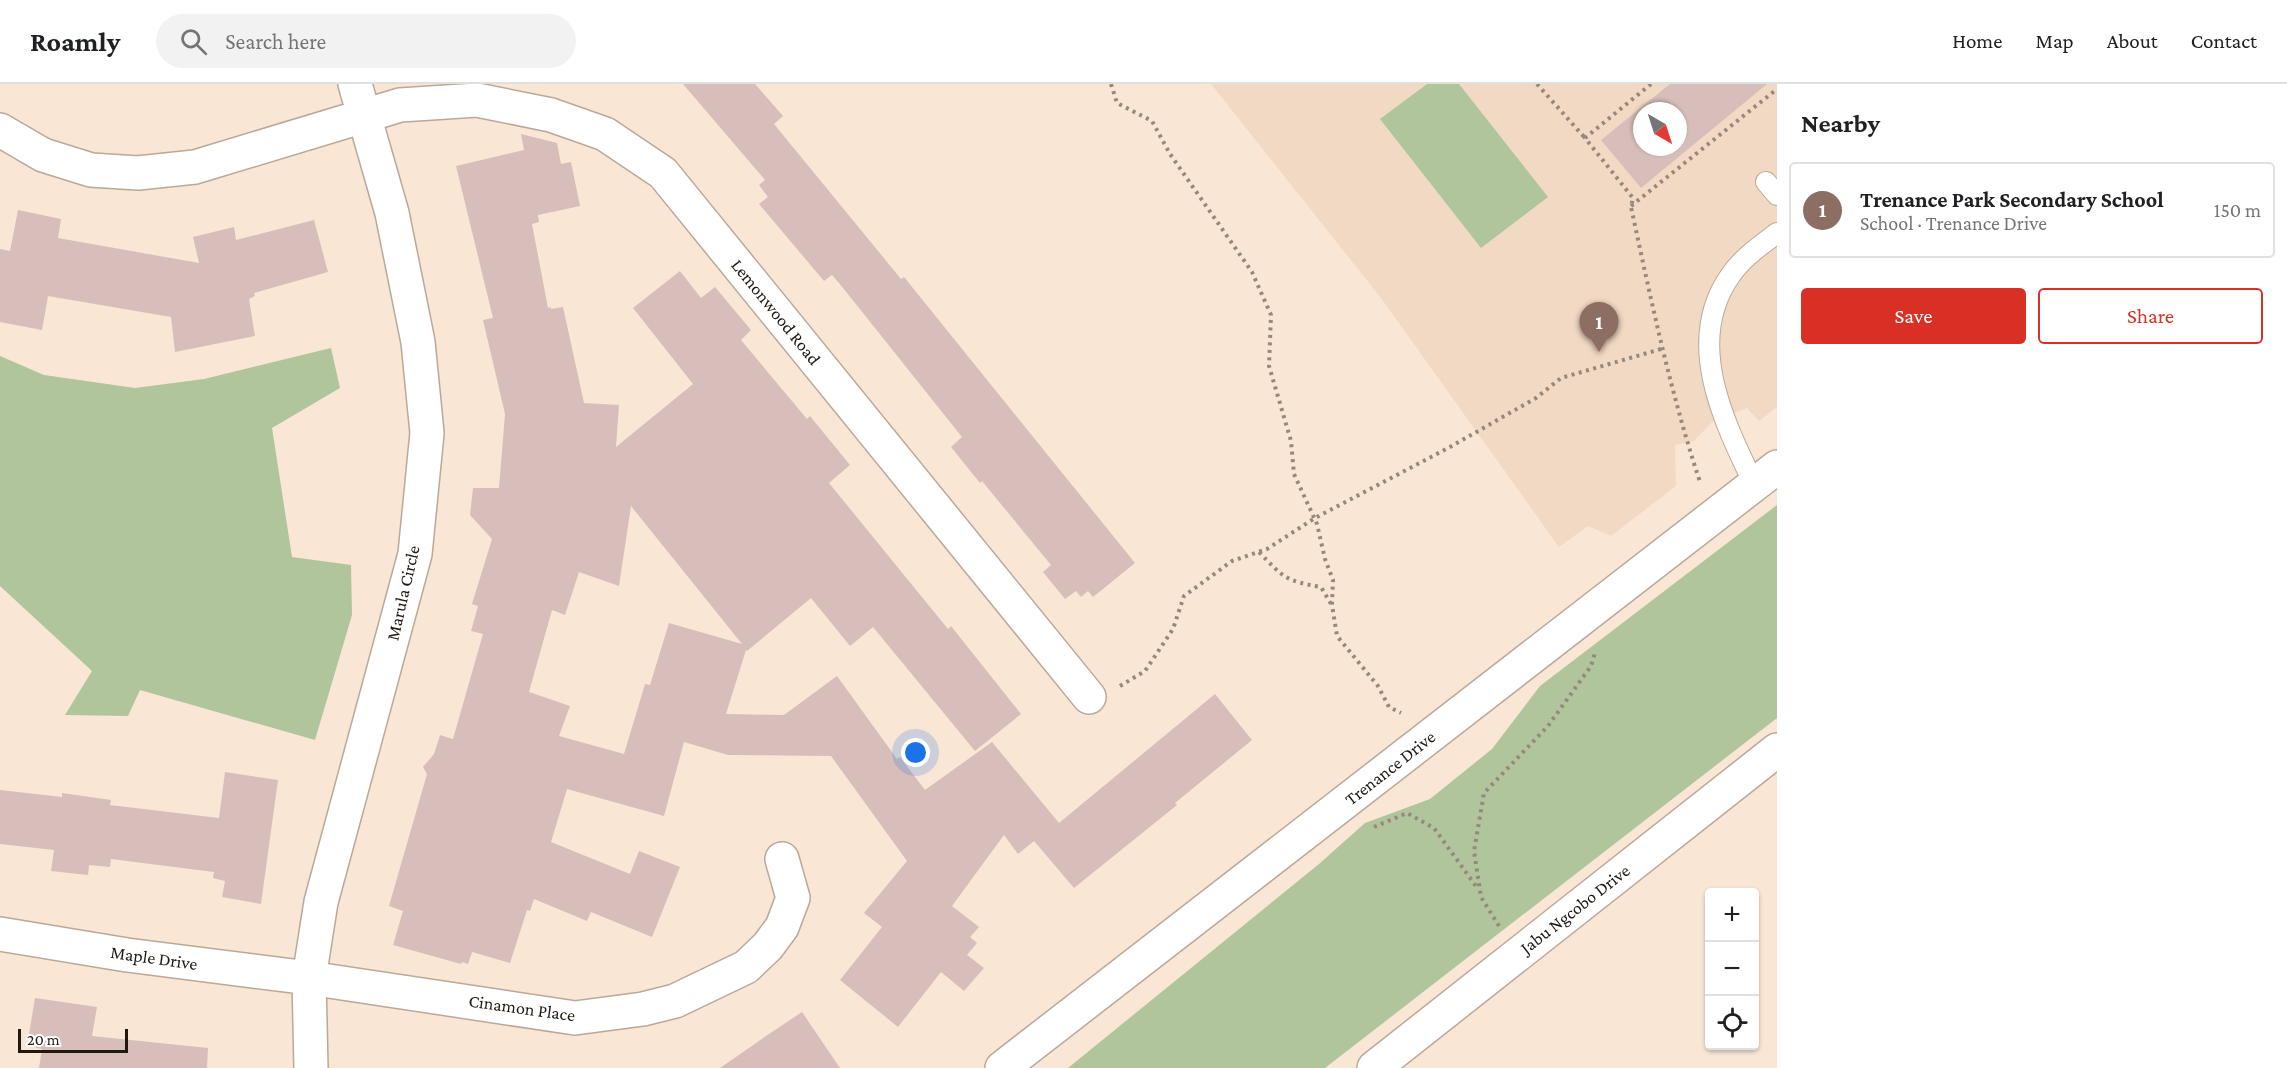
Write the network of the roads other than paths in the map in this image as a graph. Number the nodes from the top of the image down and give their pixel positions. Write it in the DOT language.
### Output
graph roads {
  1 [pos="355,84"];
  2 [pos="364,115"];
  3 [pos="0,130"];
  4 [pos="1777,233"];
  5 [pos="1766,475"];
  6 [pos="1089,697"];
  7 [pos="1777,750"];
  8 [pos="782,859"];
  9 [pos="0,934"];
  10 [pos="309,978"];
  11 [pos="311,1068"];
  12 [pos="1002,1068"];
  13 [pos="1374,1068"];
  1 -- 2 [label="street, Marula Circle"];
  2 -- 3 [label="street"];
  2 -- 6 [label="street, Lemonwood Road"];
  2 -- 10 [label="street, Marula Circle"];
  4 -- 5 [label="lane"];
  5 -- 12 [label="street, Trenance Drive"];
  7 -- 13 [label="street, Jabu Ngcobo Drive"];
  8 -- 10 [label="street, Cinamon Place"];
  9 -- 10 [label="street, Maple Drive"];
  10 -- 11 [label="street, Marula Circle"];
}
